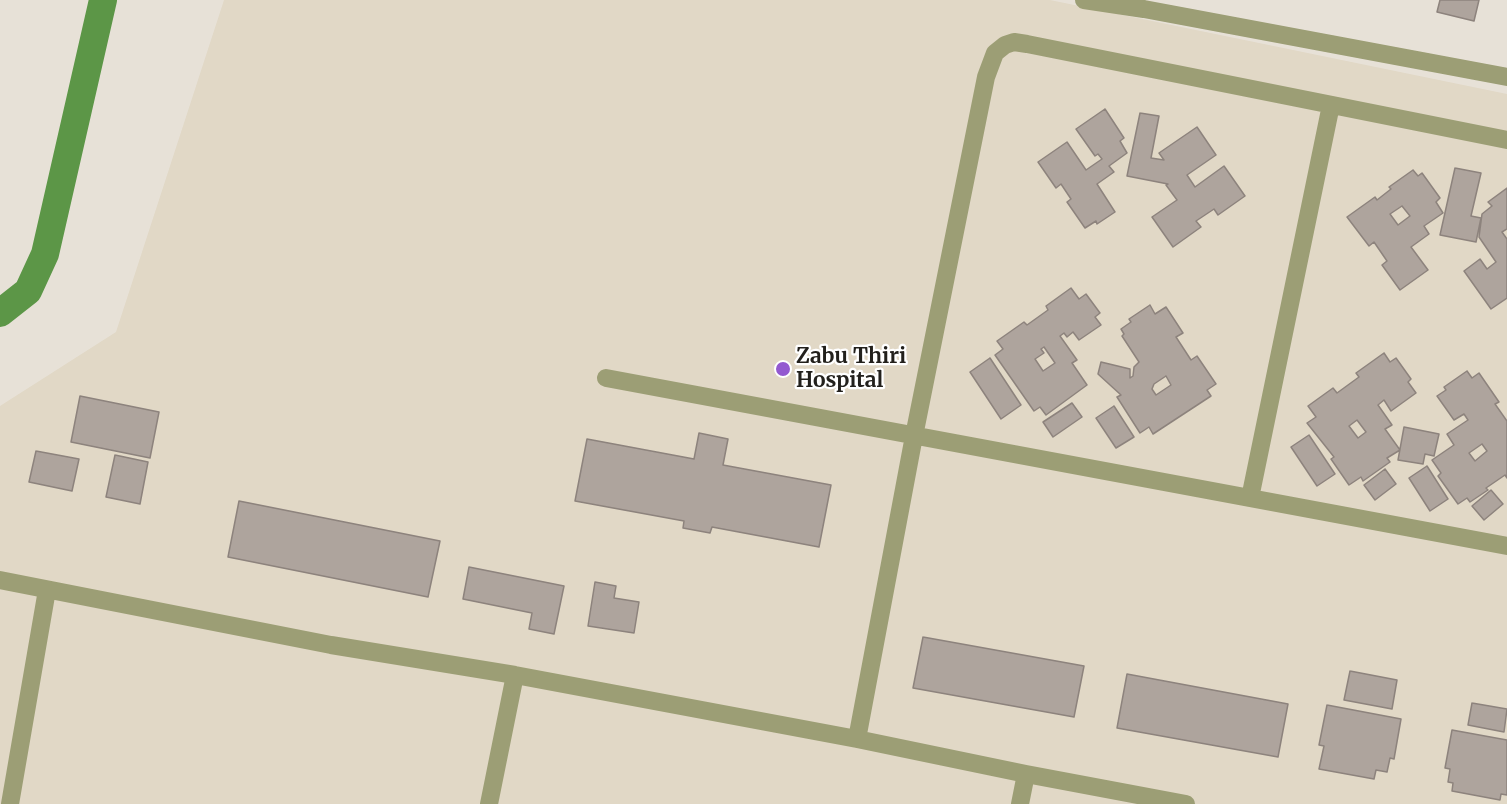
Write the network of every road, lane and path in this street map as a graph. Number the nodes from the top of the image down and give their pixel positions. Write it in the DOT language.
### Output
graph roads {
  1 [pos="1084,0"];
  2 [pos="1146,5"];
  3 [pos="1507,77"];
  4 [pos="1332,105"];
  5 [pos="1507,140"];
  6 [pos="606,378"];
  7 [pos="914,436"];
  8 [pos="1250,498"];
  9 [pos="1507,546"];
  10 [pos="0,580"];
  11 [pos="47,590"];
  12 [pos="515,675"];
  13 [pos="857,739"];
  14 [pos="1026,774"];
  15 [pos="10,804"];
  16 [pos="489,804"];
  17 [pos="1020,804"];
  18 [pos="1186,804"];
  1 -- 2 [label="street"];
  2 -- 3 [label="street"];
  4 -- 5 [label="street"];
  4 -- 7 [label="street"];
  4 -- 8 [label="street"];
  6 -- 7 [label="street"];
  7 -- 8 [label="street"];
  7 -- 13 [label="street"];
  8 -- 9 [label="street"];
  10 -- 11 [label="street"];
  11 -- 12 [label="street"];
  11 -- 15 [label="street"];
  12 -- 13 [label="street"];
  12 -- 16 [label="street"];
  13 -- 14 [label="street"];
  14 -- 17 [label="street"];
  14 -- 18 [label="street"];
}
